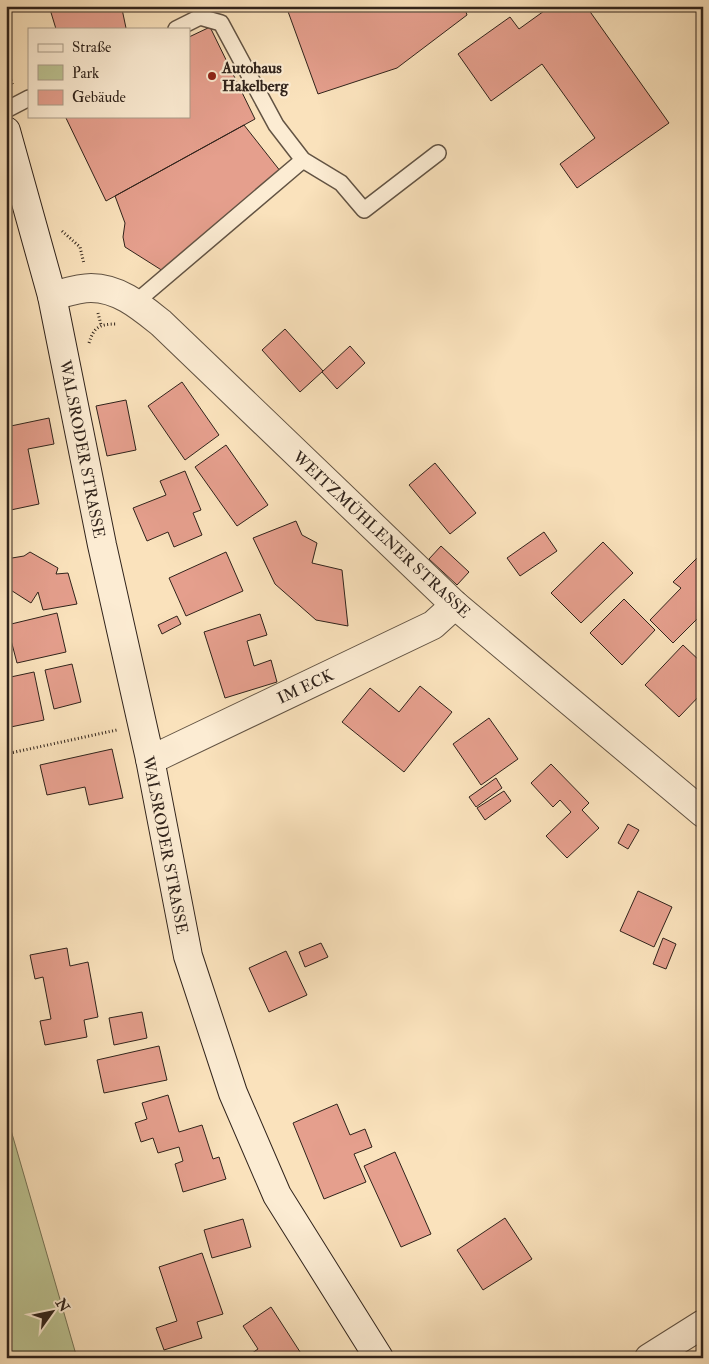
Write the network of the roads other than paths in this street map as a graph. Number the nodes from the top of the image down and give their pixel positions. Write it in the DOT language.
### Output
graph roads {
  1 [pos="178,28"];
  2 [pos="28,99"];
  3 [pos="6,110"];
  4 [pos="6,131"];
  5 [pos="438,153"];
  6 [pos="303,160"];
  7 [pos="52,296"];
  8 [pos="136,302"];
  9 [pos="456,605"];
  10 [pos="150,759"];
  11 [pos="703,814"];
  12 [pos="703,1324"];
  13 [pos="379,1358"];
  14 [pos="649,1358"];
  1 -- 6 [label="lane"];
  2 -- 3 [label="lane"];
  4 -- 7 [label="main road, WALSRODER STRASSE"];
  5 -- 6 [label="lane"];
  6 -- 8 [label="lane"];
  7 -- 8 [label="main road, WEITZMÜHLENER STRASSE"];
  7 -- 10 [label="main road, WALSRODER STRASSE"];
  8 -- 9 [label="main road, WEITZMÜHLENER STRASSE"];
  9 -- 10 [label="main road, IM ECK"];
  9 -- 11 [label="main road, WEITZMÜHLENER STRASSE"];
  10 -- 13 [label="main road, WALSRODER STRASSE"];
  12 -- 14 [label="main road"];
}
